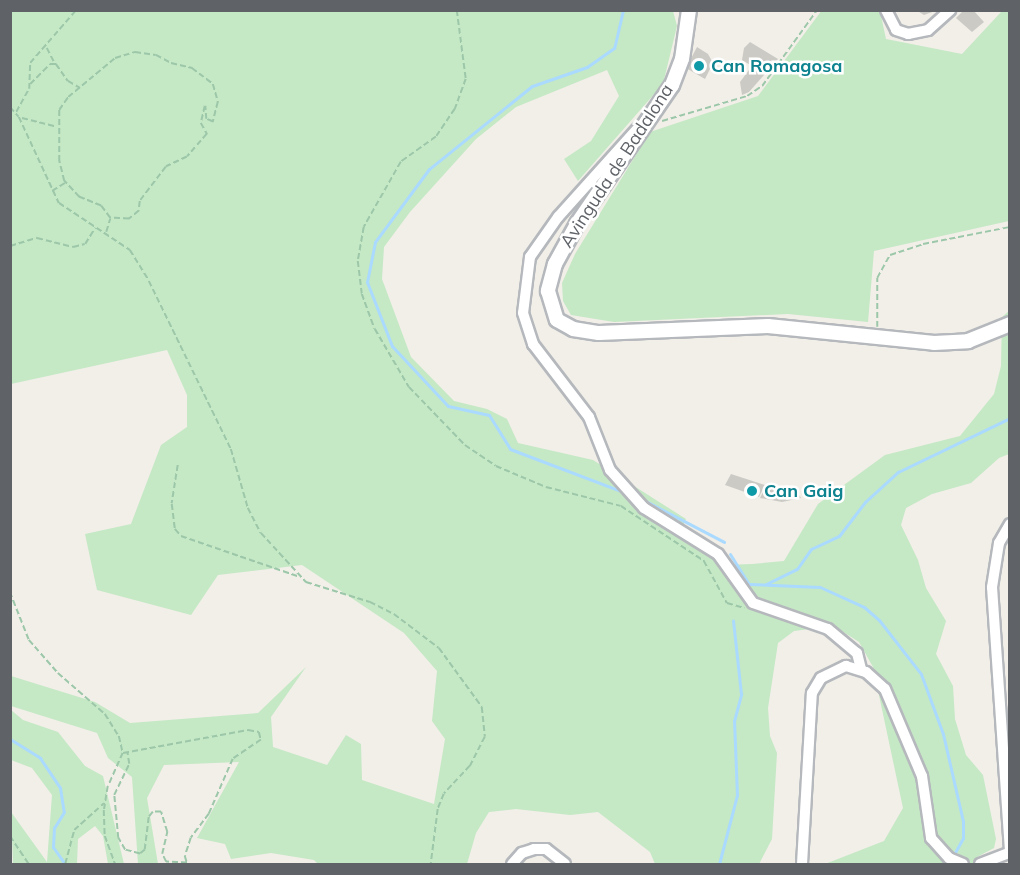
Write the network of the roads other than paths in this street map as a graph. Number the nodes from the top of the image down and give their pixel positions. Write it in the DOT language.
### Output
graph roads {
  1 [pos="689,10"];
  2 [pos="886,10"];
  3 [pos="950,10"];
  4 [pos="643,126"];
  5 [pos="1010,324"];
  6 [pos="1010,525"];
  7 [pos="861,669"];
  8 [pos="1009,853"];
  9 [pos="512,864"];
  10 [pos="565,864"];
  11 [pos="802,864"];
  12 [pos="963,864"];
  13 [pos="980,864"];
  1 -- 4 [label="street, Avinguda de Badalona"];
  2 -- 3 [label="street"];
  4 -- 5 [label="street, Avinguda de Badalona"];
  4 -- 7 [label="street"];
  6 -- 8 [label="street"];
  7 -- 11 [label="street"];
  7 -- 12 [label="street"];
  8 -- 13 [label="street"];
  9 -- 10 [label="street"];
}
